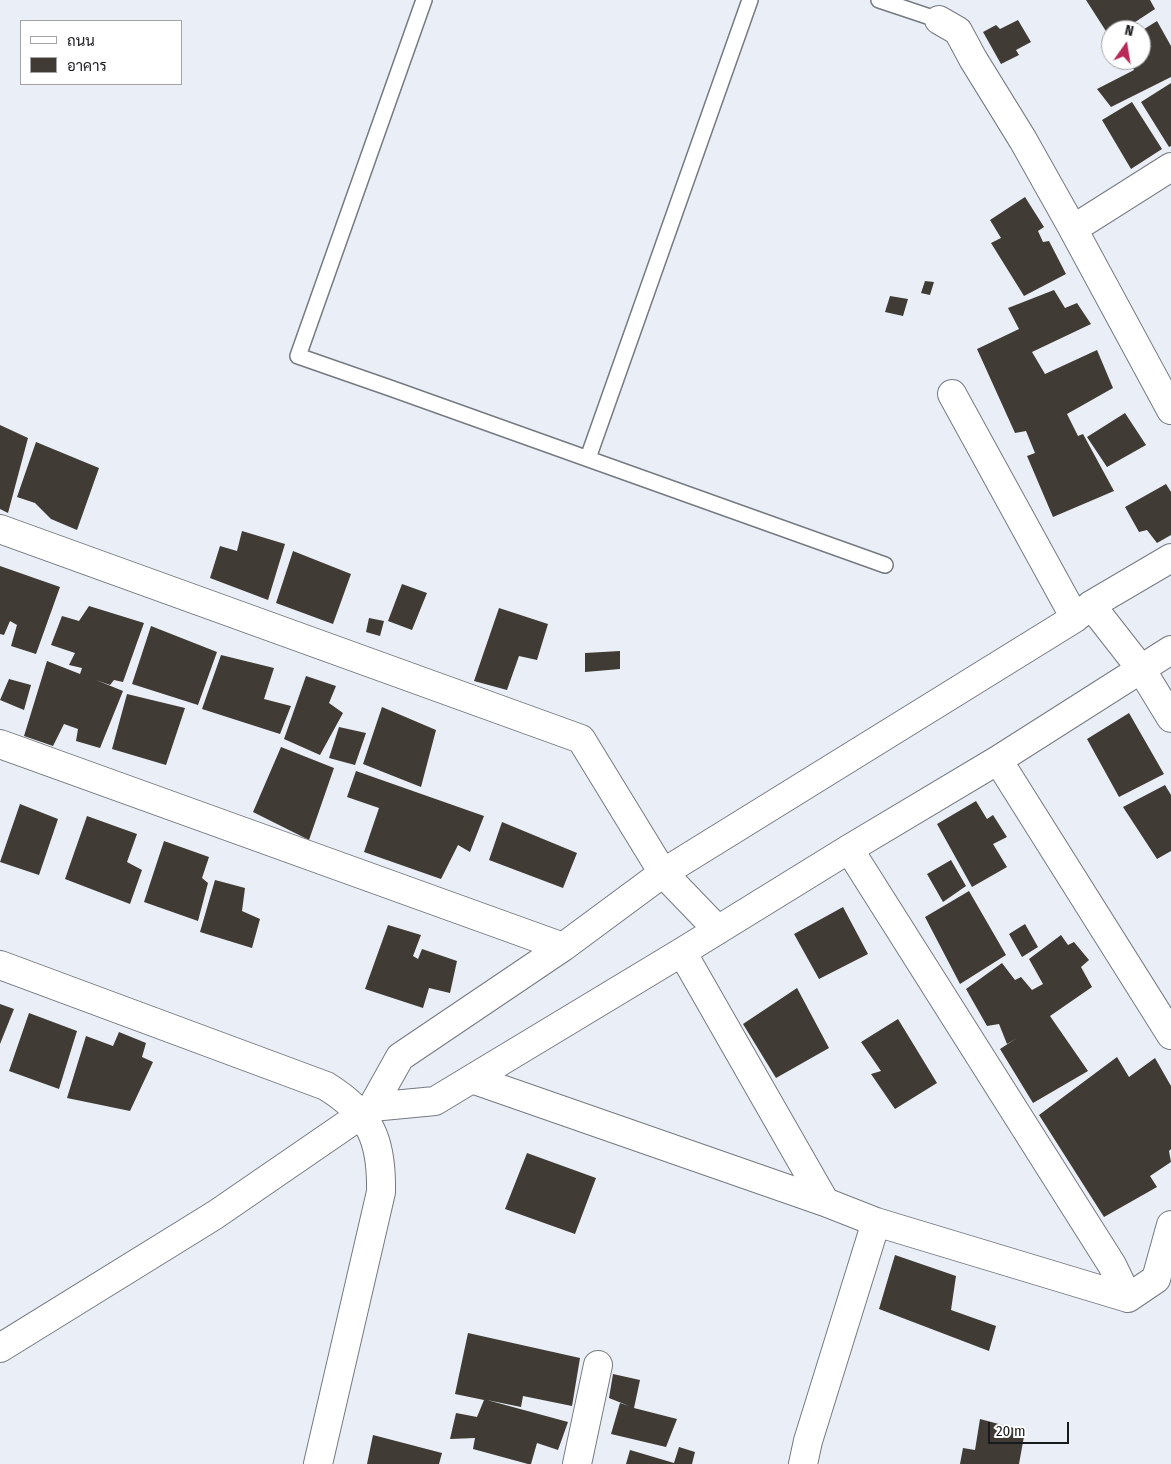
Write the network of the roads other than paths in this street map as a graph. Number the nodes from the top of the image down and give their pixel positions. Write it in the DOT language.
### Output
graph roads {
  1 [pos="424,0"];
  2 [pos="750,0"];
  3 [pos="879,0"];
  4 [pos="939,20"];
  5 [pos="1171,167"];
  6 [pos="1073,229"];
  7 [pos="952,394"];
  8 [pos="1171,410"];
  9 [pos="588,458"];
  10 [pos="0,529"];
  11 [pos="1171,558"];
  12 [pos="885,565"];
  13 [pos="1083,611"];
  14 [pos="1171,650"];
  15 [pos="1141,669"];
  16 [pos="1171,718"];
  17 [pos="0,744"];
  18 [pos="998,760"];
  19 [pos="849,849"];
  20 [pos="663,873"];
  21 [pos="718,930"];
  22 [pos="563,947"];
  23 [pos="682,952"];
  24 [pos="0,965"];
  25 [pos="1171,1035"];
  26 [pos="472,1079"];
  27 [pos="367,1111"];
  28 [pos="825,1202"];
  29 [pos="876,1222"];
  30 [pos="1171,1224"];
  31 [pos="1128,1298"];
  32 [pos="0,1348"];
  33 [pos="598,1365"];
  34 [pos="318,1464"];
  35 [pos="577,1464"];
  36 [pos="802,1464"];
  1 -- 9 [label="lane"];
  2 -- 9 [label="lane"];
  3 -- 4 [label="lane"];
  4 -- 6 [label="street"];
  5 -- 6 [label="street"];
  6 -- 8 [label="street"];
  7 -- 13 [label="street"];
  9 -- 12 [label="lane"];
  10 -- 20 [label="street"];
  11 -- 13 [label="street"];
  13 -- 15 [label="street"];
  13 -- 20 [label="street"];
  14 -- 15 [label="street"];
  15 -- 16 [label="street"];
  15 -- 18 [label="street"];
  17 -- 22 [label="street"];
  18 -- 19 [label="street"];
  18 -- 25 [label="street"];
  19 -- 21 [label="street"];
  19 -- 31 [label="street"];
  20 -- 21 [label="street"];
  20 -- 22 [label="street"];
  21 -- 23 [label="street"];
  22 -- 27 [label="street"];
  23 -- 26 [label="street"];
  23 -- 28 [label="street"];
  24 -- 27 [label="street"];
  26 -- 27 [label="street"];
  26 -- 28 [label="street"];
  27 -- 32 [label="street"];
  27 -- 34 [label="street"];
  28 -- 29 [label="street"];
  29 -- 31 [label="street"];
  29 -- 36 [label="street"];
  30 -- 31 [label="street"];
  33 -- 35 [label="street"];
}
